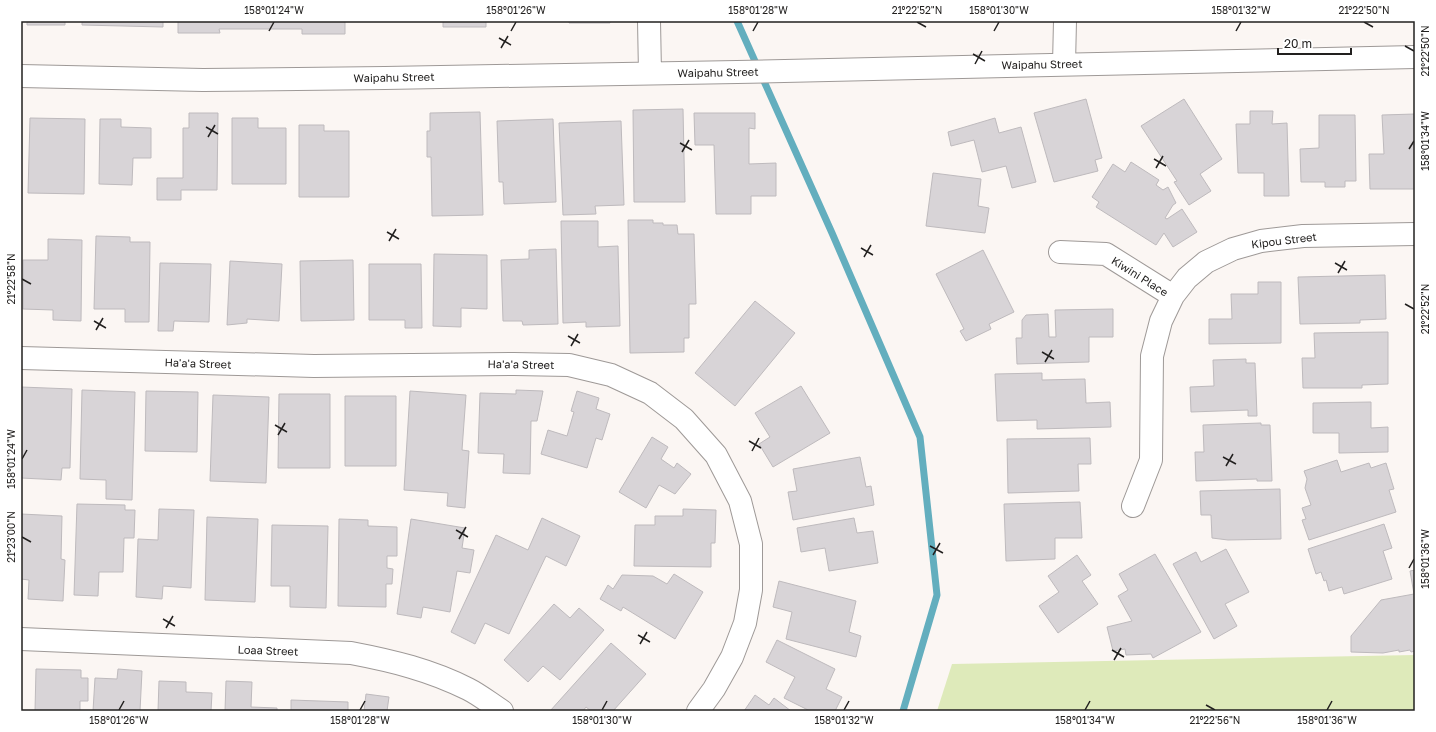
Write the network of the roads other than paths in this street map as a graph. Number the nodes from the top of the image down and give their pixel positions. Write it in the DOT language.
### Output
graph roads {
  1 [pos="1065,21"];
  2 [pos="650,31"];
  3 [pos="1415,57"];
  4 [pos="1064,64"];
  5 [pos="650,73"];
  6 [pos="21,76"];
  7 [pos="1415,234"];
  8 [pos="1060,252"];
  9 [pos="1173,296"];
  10 [pos="21,358"];
  11 [pos="1133,506"];
  12 [pos="21,639"];
  13 [pos="502,711"];
  14 [pos="698,711"];
  1 -- 4 [label="street"];
  2 -- 5 [label="street"];
  3 -- 4 [label="street, Waipahu Street"];
  4 -- 5 [label="street, Waipahu Street"];
  5 -- 6 [label="street, Waipahu Street"];
  7 -- 9 [label="street, Kipou Street"];
  8 -- 9 [label="street, Kiwini Place"];
  9 -- 11 [label="street, Kipou Street"];
  10 -- 14 [label="street, Ha'a'a Street"];
  12 -- 13 [label="street, Loaa Street"];
}
